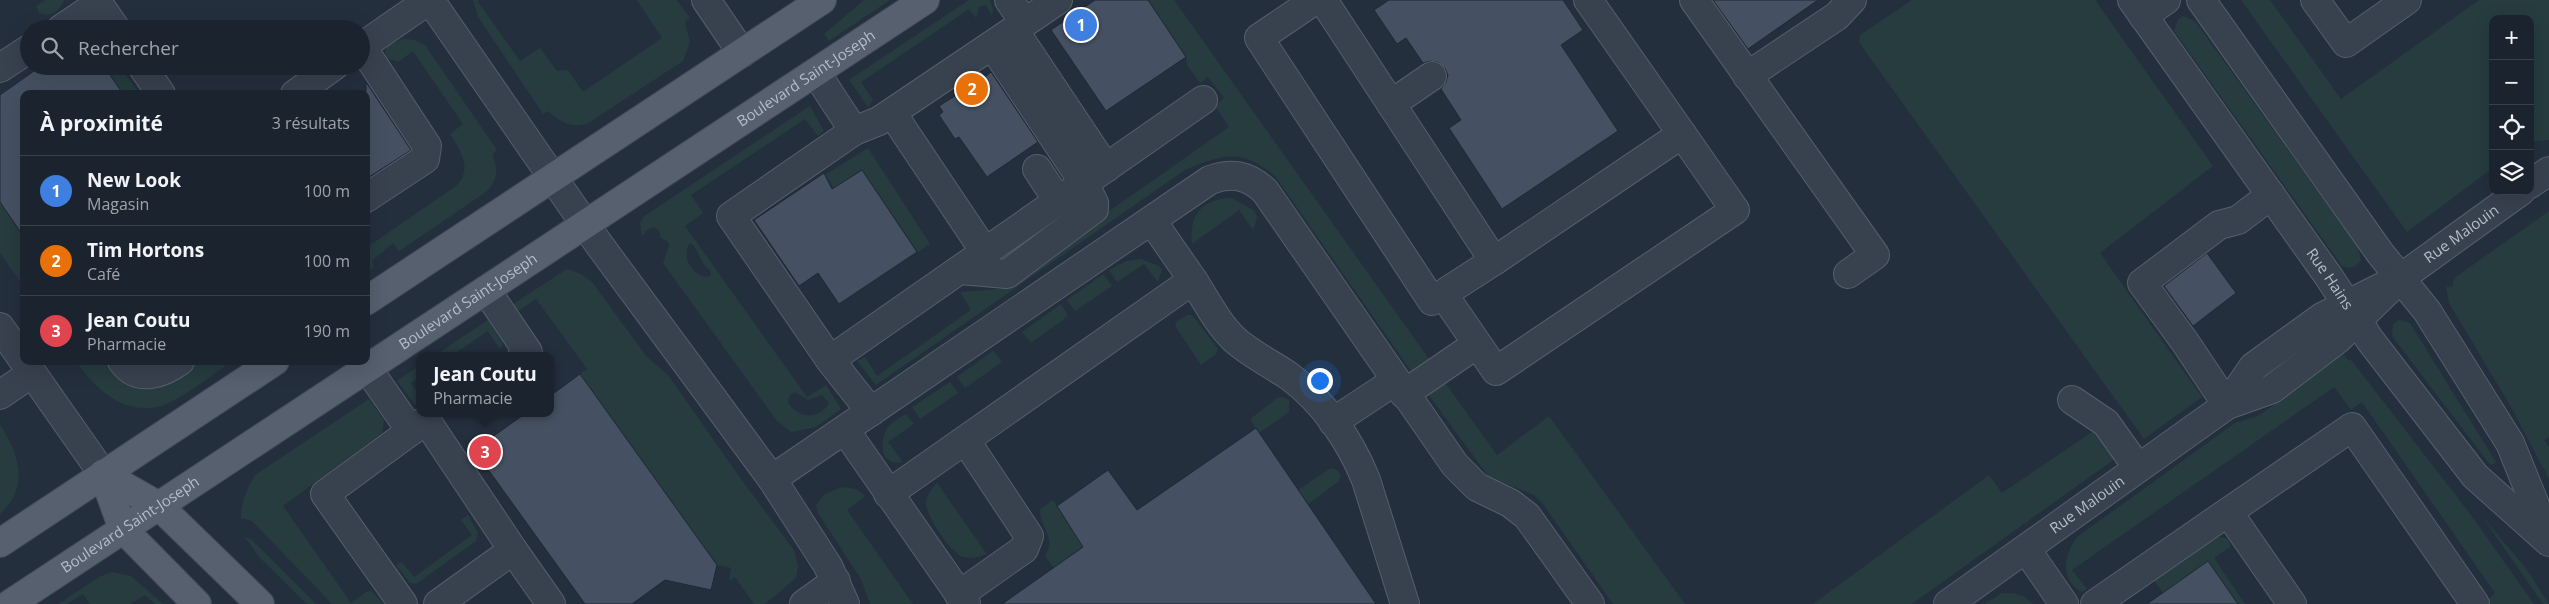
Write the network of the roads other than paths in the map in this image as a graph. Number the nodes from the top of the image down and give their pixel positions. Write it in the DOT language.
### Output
graph roads {
  1 [pos="430,0"];
  2 [pos="706,0"];
  3 [pos="822,0"];
  4 [pos="925,0"];
  5 [pos="1009,0"];
  6 [pos="1058,0"];
  7 [pos="1315,0"];
  8 [pos="1323,0"];
  9 [pos="1588,0"];
  10 [pos="1694,0"];
  11 [pos="1852,0"];
  12 [pos="2166,0"];
  13 [pos="2201,0"];
  14 [pos="2315,0"];
  15 [pos="2407,0"];
  16 [pos="97,2"];
  17 [pos="2137,8"];
  18 [pos="73,20"];
  19 [pos="110,20"];
  20 [pos="1010,32"];
  21 [pos="370,41"];
  22 [pos="742,52"];
  23 [pos="20,55"];
  24 [pos="370,60"];
  25 [pos="0,68"];
  26 [pos="816,73"];
  27 [pos="148,75"];
  28 [pos="321,75"];
  29 [pos="1432,76"];
  30 [pos="1747,76"];
  31 [pos="158,90"];
  32 [pos="301,90"];
  33 [pos="1202,100"];
  34 [pos="1391,104"];
  35 [pos="892,113"];
  36 [pos="854,130"];
  37 [pos="1682,134"];
  38 [pos="1037,169"];
  39 [pos="2549,171"];
  40 [pos="1095,175"];
  41 [pos="554,179"];
  42 [pos="2534,181"];
  43 [pos="370,195"];
  44 [pos="2271,195"];
  45 [pos="2516,195"];
  46 [pos="1058,201"];
  47 [pos="1152,221"];
  48 [pos="586,225"];
  49 [pos="985,252"];
  50 [pos="1494,261"];
  51 [pos="960,270"];
  52 [pos="1848,274"];
  53 [pos="2402,278"];
  54 [pos="1193,280"];
  55 [pos="486,290"];
  56 [pos="1443,294"];
  57 [pos="370,298"];
  58 [pos="2352,312"];
  59 [pos="0,327"];
  60 [pos="1477,344"];
  61 [pos="528,352"];
  62 [pos="20,356"];
  63 [pos="830,360"];
  64 [pos="26,365"];
  65 [pos="126,365"];
  66 [pos="174,365"];
  67 [pos="269,365"];
  68 [pos="367,368"];
  69 [pos="32,373"];
  70 [pos="1400,388"];
  71 [pos="0,395"];
  72 [pos="2072,400"];
  73 [pos="2227,405"];
  74 [pos="871,412"];
  75 [pos="416,414"];
  76 [pos="425,422"];
  77 [pos="1333,422"];
  78 [pos="845,430"];
  79 [pos="966,441"];
  80 [pos="2138,468"];
  81 [pos="103,474"];
  82 [pos="772,479"];
  83 [pos="888,494"];
  84 [pos="159,506"];
  85 [pos="2228,512"];
  86 [pos="122,529"];
  87 [pos="2549,541"];
  88 [pos="0,543"];
  89 [pos="2026,549"];
  90 [pos="513,550"];
  91 [pos="841,592"];
  92 [pos="962,599"];
  93 [pos="440,603"];
  94 [pos="10,604"];
  95 [pos="197,604"];
  96 [pos="260,604"];
  97 [pos="403,604"];
  98 [pos="551,604"];
  99 [pos="804,604"];
  100 [pos="1405,604"];
  101 [pos="1590,604"];
  102 [pos="1948,604"];
  103 [pos="2064,604"];
  104 [pos="2095,604"];
  105 [pos="2292,604"];
  106 [pos="2475,604"];
  1 -- 21 [label="street"];
  1 -- 41 [label="street"];
  2 -- 22 [label="street"];
  3 -- 22 [label="main road"];
  4 -- 26 [label="main road, Boulevard Saint-Joseph"];
  5 -- 20 [label="street"];
  6 -- 20 [label="street"];
  7 -- 56 [label="street"];
  8 -- 34 [label="street"];
  9 -- 37 [label="street"];
  10 -- 30 [label="street"];
  11 -- 30 [label="street"];
  12 -- 17 [label="street"];
  13 -- 53 [label="street, Rue Hains"];
  14 -- 15 [label="street"];
  16 -- 18 [label="street"];
  16 -- 19 [label="street"];
  17 -- 44 [label="street, Rue Hains"];
  20 -- 35 [label="street"];
  20 -- 40 [label="street"];
  22 -- 41 [label="main road"];
  23 -- 25 [label="street"];
  24 -- 43 [label="street"];
  26 -- 36 [label="street"];
  26 -- 48 [label="main road, Boulevard Saint-Joseph"];
  27 -- 31 [label="street"];
  28 -- 32 [label="street"];
  29 -- 34 [label="street"];
  30 -- 52 [label="street"];
  33 -- 40 [label="street"];
  34 -- 50 [label="street"];
  35 -- 36 [label="street"];
  35 -- 49 [label="street"];
  36 -- 63 [label="street"];
  37 -- 50 [label="street"];
  37 -- 60 [label="street"];
  38 -- 46 [label="street"];
  39 -- 42 [label="street"];
  40 -- 46 [label="street"];
  40 -- 51 [label="street"];
  41 -- 48 [label="street"];
  41 -- 57 [label="main road"];
  44 -- 58 [label="street, Rue Hains"];
  44 -- 73 [label="street"];
  45 -- 53 [label="street, Rue Malouin"];
  46 -- 49 [label="street"];
  47 -- 54 [label="street"];
  47 -- 70 [label="street"];
  47 -- 74 [label="street"];
  48 -- 55 [label="main road, Boulevard Saint-Joseph"];
  48 -- 82 [label="street"];
  49 -- 51 [label="street"];
  50 -- 56 [label="street"];
  51 -- 63 [label="street"];
  53 -- 58 [label="street, Rue Malouin"];
  53 -- 87 [label="street, Rue Hains"];
  54 -- 77 [label="street"];
  54 -- 79 [label="street"];
  55 -- 61 [label="street"];
  55 -- 68 [label="main road, Boulevard Saint-Joseph"];
  56 -- 60 [label="street"];
  58 -- 73 [label="street, Rue Malouin"];
  58 -- 87 [label="street, Rue Hains"];
  59 -- 62 [label="street"];
  60 -- 70 [label="street"];
  63 -- 74 [label="street"];
  64 -- 69 [label="street"];
  65 -- 66 [label="street"];
  67 -- 81 [label="main road"];
  68 -- 75 [label="street"];
  68 -- 84 [label="main road, Boulevard Saint-Joseph"];
  69 -- 71 [label="street"];
  69 -- 81 [label="street"];
  70 -- 77 [label="street"];
  70 -- 101 [label="street"];
  72 -- 80 [label="street"];
  73 -- 80 [label="street, Rue Malouin"];
  74 -- 78 [label="street"];
  76 -- 90 [label="street"];
  76 -- 97 [label="street"];
  77 -- 100 [label="street"];
  78 -- 82 [label="street"];
  78 -- 83 [label="street"];
  79 -- 83 [label="street"];
  79 -- 92 [label="street"];
  80 -- 89 [label="street, Rue Malouin"];
  81 -- 84 [label="main road"];
  81 -- 86 [label="main road"];
  81 -- 88 [label="main road"];
  82 -- 91 [label="street"];
  83 -- 92 [label="street"];
  84 -- 86 [label="main road, Boulevard Saint-Joseph"];
  84 -- 96 [label="main road"];
  85 -- 104 [label="street"];
  85 -- 105 [label="street"];
  85 -- 106 [label="street"];
  86 -- 94 [label="main road, Boulevard Saint-Joseph"];
  86 -- 95 [label="main road"];
  89 -- 102 [label="street, Rue Malouin"];
  89 -- 103 [label="street"];
  90 -- 93 [label="street"];
  90 -- 98 [label="street"];
  91 -- 99 [label="street"];
}
